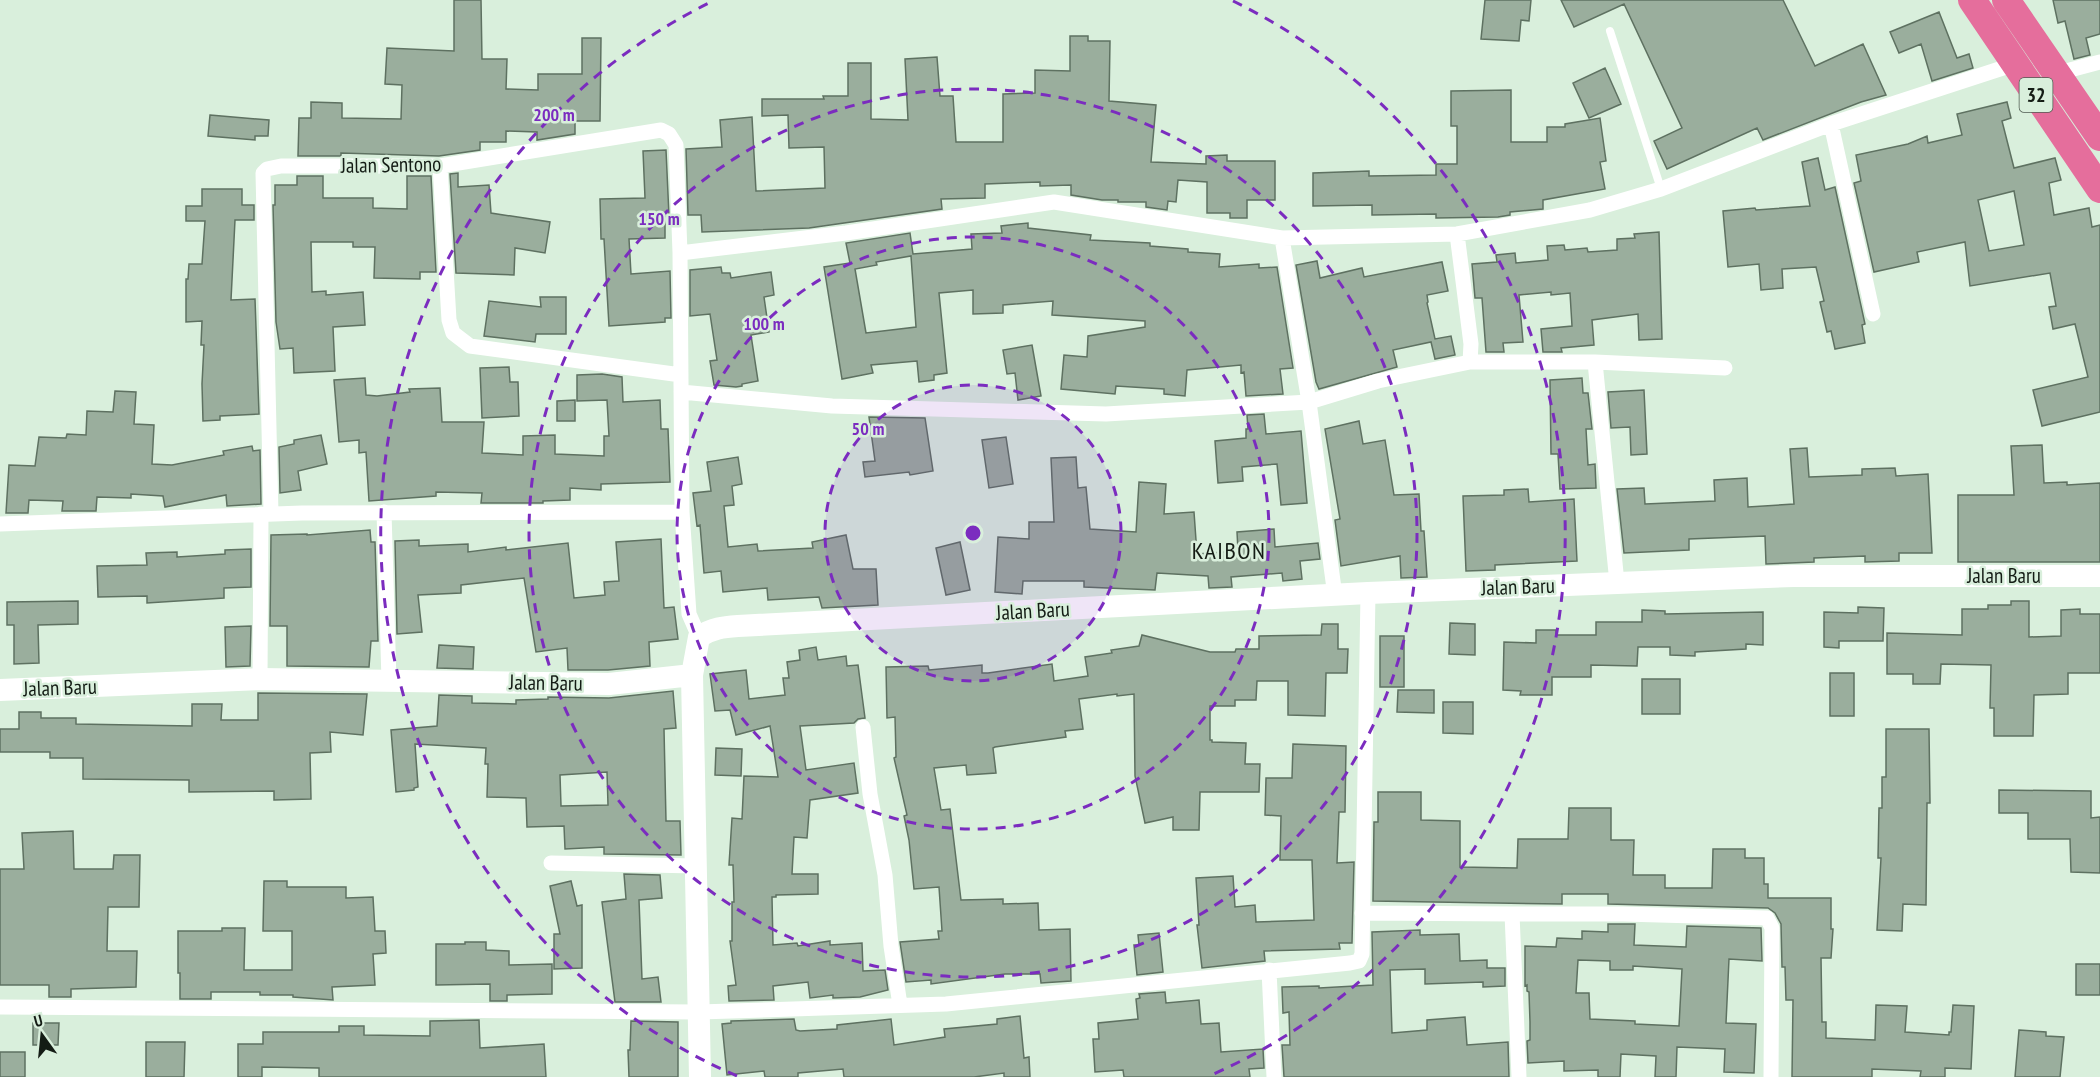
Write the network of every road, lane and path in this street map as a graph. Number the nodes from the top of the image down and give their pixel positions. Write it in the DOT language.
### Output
graph roads {
  1 [pos="1972,0"];
  2 [pos="2006,0"];
  3 [pos="1610,31"];
  4 [pos="2100,62"];
  5 [pos="2020,72"];
  6 [pos="2057,73"];
  7 [pos="1831,124"];
  8 [pos="2100,137"];
  9 [pos="441,166"];
  10 [pos="1661,189"];
  11 [pos="2100,189"];
  12 [pos="1457,234"];
  13 [pos="1282,238"];
  14 [pos="680,253"];
  15 [pos="1873,314"];
  16 [pos="1470,362"];
  17 [pos="1595,362"];
  18 [pos="1725,368"];
  19 [pos="681,375"];
  20 [pos="681,392"];
  21 [pos="1309,402"];
  22 [pos="384,512"];
  23 [pos="682,512"];
  24 [pos="266,514"];
  25 [pos="0,524"];
  26 [pos="2100,576"];
  27 [pos="1617,584"];
  28 [pos="1368,593"];
  29 [pos="1335,596"];
  30 [pos="699,637"];
  31 [pos="692,675"];
  32 [pos="260,679"];
  33 [pos="389,681"];
  34 [pos="0,690"];
  35 [pos="863,727"];
  36 [pos="551,863"];
  37 [pos="696,866"];
  38 [pos="1362,913"];
  39 [pos="1512,914"];
  40 [pos="1269,970"];
  41 [pos="900,1005"];
  42 [pos="0,1008"];
  43 [pos="699,1012"];
  44 [pos="700,1077"];
  45 [pos="1274,1077"];
  46 [pos="1519,1077"];
  47 [pos="1771,1077"];
  1 -- 5 [label="highway, 32"];
  2 -- 6 [label="highway, 32"];
  3 -- 10 [label="lane"];
  4 -- 6 [label="street"];
  5 -- 6 [label="street"];
  5 -- 7 [label="street"];
  5 -- 11 [label="highway, 32"];
  6 -- 8 [label="highway, 32"];
  7 -- 10 [label="street"];
  7 -- 15 [label="street"];
  9 -- 14 [label="street, Jalan Sentono"];
  9 -- 19 [label="street"];
  9 -- 24 [label="street, Jalan Sentono"];
  10 -- 12 [label="street"];
  12 -- 13 [label="street"];
  12 -- 16 [label="street"];
  13 -- 14 [label="street"];
  13 -- 21 [label="street"];
  14 -- 19 [label="street, Jalan Sentono"];
  16 -- 17 [label="street"];
  16 -- 21 [label="street"];
  17 -- 18 [label="street"];
  17 -- 27 [label="street"];
  19 -- 20 [label="street, Jalan Sentono"];
  20 -- 21 [label="street"];
  20 -- 23 [label="street, Jalan Sentono"];
  21 -- 29 [label="street"];
  22 -- 23 [label="street"];
  22 -- 24 [label="street"];
  22 -- 33 [label="street"];
  23 -- 30 [label="street, Jalan Sentono"];
  24 -- 25 [label="street"];
  24 -- 32 [label="street"];
  26 -- 27 [label="street, Jalan Baru"];
  27 -- 28 [label="street, Jalan Baru"];
  28 -- 29 [label="street, Jalan Baru"];
  28 -- 38 [label="street"];
  29 -- 30 [label="street, Jalan Baru"];
  30 -- 31 [label="street"];
  31 -- 33 [label="street, Jalan Baru"];
  31 -- 37 [label="street"];
  32 -- 33 [label="street, Jalan Baru"];
  32 -- 34 [label="street, Jalan Baru"];
  35 -- 41 [label="street"];
  36 -- 37 [label="street"];
  37 -- 43 [label="street"];
  38 -- 39 [label="street"];
  38 -- 40 [label="street"];
  39 -- 46 [label="street"];
  39 -- 47 [label="street"];
  40 -- 41 [label="street"];
  40 -- 45 [label="street"];
  41 -- 43 [label="street"];
  42 -- 43 [label="street"];
  43 -- 44 [label="street"];
}
